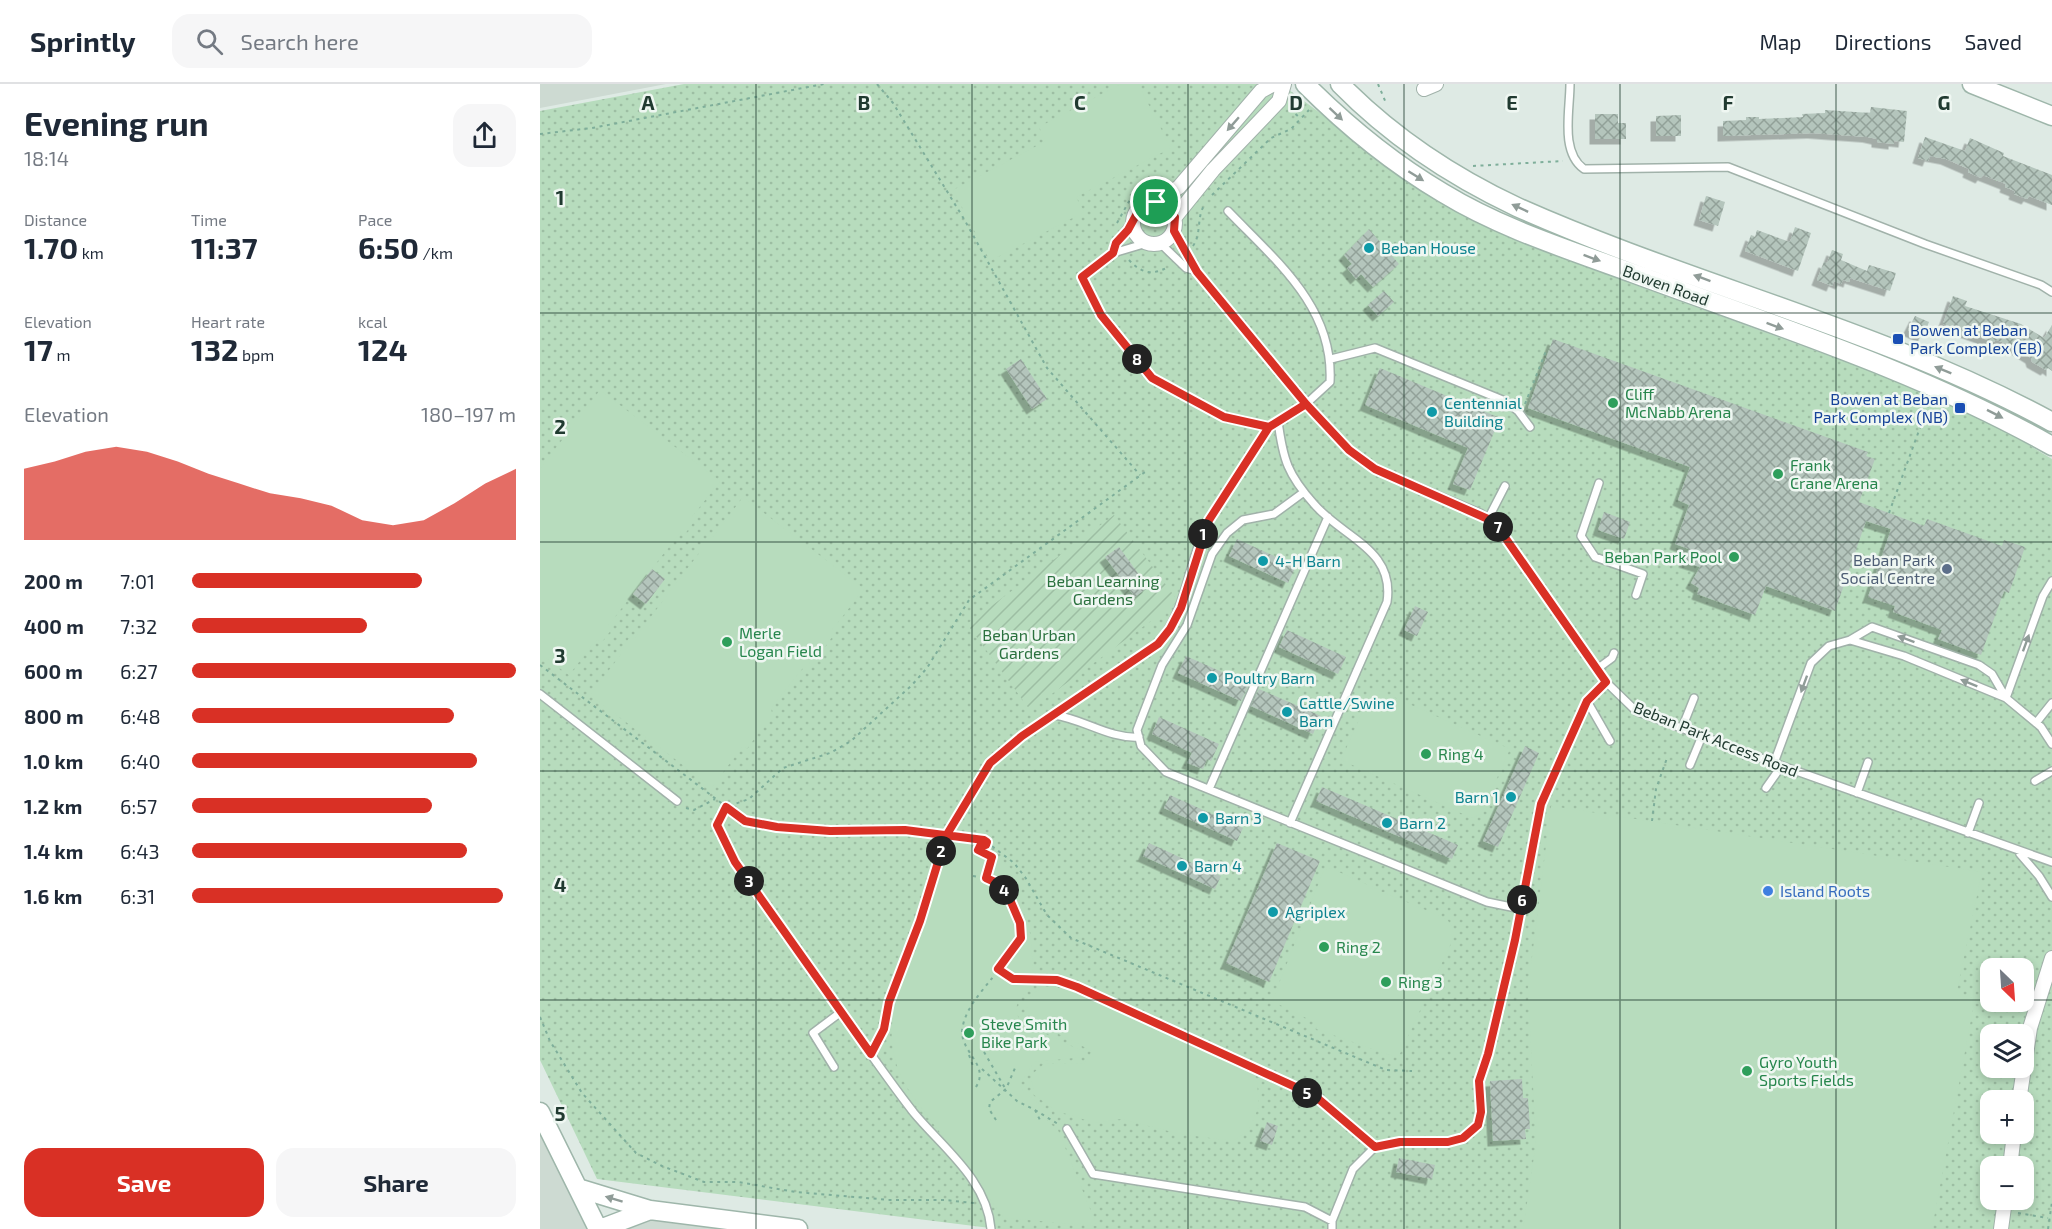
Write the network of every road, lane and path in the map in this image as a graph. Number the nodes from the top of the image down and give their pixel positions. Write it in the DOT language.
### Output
graph roads {
  1 [pos="824,84"];
  2 [pos="877,84"];
  3 [pos="1274,84"];
  4 [pos="1284,84"];
  5 [pos="1305,84"];
  6 [pos="1340,84"];
  7 [pos="1570,84"];
  8 [pos="1972,84"];
  9 [pos="1290,108"];
  10 [pos="1309,110"];
  11 [pos="2052,116"];
  12 [pos="1301,119"];
  13 [pos="540,134"];
  14 [pos="1574,162"];
  15 [pos="1464,166"];
  16 [pos="1156,202"];
  17 [pos="1228,211"];
  18 [pos="1134,221"];
  19 [pos="1174,224"];
  20 [pos="1153,243"];
  21 [pos="1194,246"];
  22 [pos="1113,253"];
  23 [pos="1127,258"];
  24 [pos="1171,265"];
  25 [pos="1197,272"];
  26 [pos="2052,292"];
  27 [pos="1546,351"];
  28 [pos="1331,359"];
  29 [pos="1932,396"];
  30 [pos="1306,404"];
  31 [pos="1523,409"];
  32 [pos="1278,421"];
  33 [pos="2052,422"];
  34 [pos="1269,427"];
  35 [pos="1530,427"];
  36 [pos="2052,447"];
  37 [pos="1144,472"];
  38 [pos="1140,475"];
  39 [pos="1599,483"];
  40 [pos="1505,486"];
  41 [pos="1304,492"];
  42 [pos="1889,513"];
  43 [pos="1329,517"];
  44 [pos="1488,519"];
  45 [pos="2052,581"];
  46 [pos="1635,595"];
  47 [pos="1850,640"];
  48 [pos="1614,653"];
  49 [pos="540,665"];
  50 [pos="1597,669"];
  51 [pos="1606,682"];
  52 [pos="540,694"];
  53 [pos="1694,698"];
  54 [pos="2006,698"];
  55 [pos="1587,701"];
  56 [pos="2052,704"];
  57 [pos="1054,715"];
  58 [pos="2036,723"];
  59 [pos="1682,728"];
  60 [pos="1702,736"];
  61 [pos="1139,737"];
  62 [pos="1610,741"];
  63 [pos="2052,744"];
  64 [pos="1667,758"];
  65 [pos="1868,762"];
  66 [pos="1774,763"];
  67 [pos="1690,765"];
  68 [pos="2052,771"];
  69 [pos="2035,781"];
  70 [pos="1766,788"];
  71 [pos="1209,789"];
  72 [pos="1857,793"];
  73 [pos="715,799"];
  74 [pos="677,801"];
  75 [pos="1979,803"];
  76 [pos="726,807"];
  77 [pos="1652,821"];
  78 [pos="1290,823"];
  79 [pos="1968,833"];
  80 [pos="946,836"];
  81 [pos="987,842"];
  82 [pos="2018,852"];
  83 [pos="2052,862"];
  84 [pos="973,876"];
  85 [pos="986,878"];
  86 [pos="2052,897"];
  87 [pos="1521,909"];
  88 [pos="2052,958"];
  89 [pos="998,969"];
  90 [pos="841,1012"];
  91 [pos="540,1017"];
  92 [pos="984,1052"];
  93 [pos="968,1053"];
  94 [pos="871,1054"];
  95 [pos="973,1066"];
  96 [pos="834,1067"];
  97 [pos="1015,1068"];
  98 [pos="981,1069"];
  99 [pos="1412,1071"];
  100 [pos="976,1087"];
  101 [pos="1006,1089"];
  102 [pos="2021,1090"];
  103 [pos="1035,1110"];
  104 [pos="540,1112"];
  105 [pos="996,1120"];
  106 [pos="1041,1122"];
  107 [pos="1067,1129"];
  108 [pos="1375,1147"];
  109 [pos="578,1188"];
  110 [pos="2052,1202"];
  111 [pos="650,1210"];
  112 [pos="990,1210"];
  113 [pos="2003,1210"];
  114 [pos="2021,1210"];
  115 [pos="2048,1218"];
  116 [pos="1332,1225"];
  117 [pos="599,1229"];
  118 [pos="798,1229"];
  119 [pos="991,1229"];
  120 [pos="2001,1229"];
  121 [pos="2048,1229"];
  1 -- 13 [label="path"];
  2 -- 38 [label="path"];
  3 -- 16 [label="street, one-way"];
  4 -- 19 [label="street"];
  5 -- 36 [label="main road, Bowen Road, one-way"];
  33 -- 6 [label="main road, Bowen Road, one-way"];
  7 -- 14 [label="lane"];
  8 -- 11 [label="main road"];
  9 -- 12 [label="path"];
  10 -- 12 [label="path"];
  12 -- 21 [label="path"];
  14 -- 15 [label="path"];
  14 -- 26 [label="lane"];
  16 -- 18 [label="street"];
  16 -- 19 [label="street"];
  17 -- 28 [label="lane"];
  18 -- 20 [label="street"];
  18 -- 22 [label="lane"];
  19 -- 20 [label="street"];
  19 -- 25 [label="lane, Beban Park Access Road"];
  20 -- 22 [label="lane"];
  20 -- 25 [label="lane, Beban Park Access Road"];
  22 -- 34 [label="lane"];
  23 -- 24 [label="path"];
  25 -- 30 [label="lane, Beban Park Access Road"];
  27 -- 31 [label="path"];
  28 -- 30 [label="lane"];
  28 -- 35 [label="lane"];
  29 -- 42 [label="path"];
  30 -- 32 [label="lane"];
  30 -- 44 [label="lane, Beban Park Access Road"];
  32 -- 34 [label="lane"];
  32 -- 41 [label="lane"];
  34 -- 57 [label="lane"];
  37 -- 38 [label="path"];
  38 -- 76 [label="path"];
  39 -- 46 [label="lane"];
  40 -- 44 [label="lane"];
  41 -- 43 [label="lane"];
  41 -- 61 [label="lane"];
  43 -- 71 [label="lane"];
  43 -- 78 [label="lane"];
  44 -- 50 [label="lane, Beban Park Access Road"];
  54 -- 45 [label="lane, one-way"];
  54 -- 47 [label="lane, one-way"];
  54 -- 47 [label="lane, one-way"];
  47 -- 66 [label="lane, one-way"];
  48 -- 50 [label="lane"];
  49 -- 73 [label="path"];
  50 -- 51 [label="lane, Beban Park Access Road"];
  51 -- 55 [label="lane"];
  51 -- 59 [label="lane, Beban Park Access Road"];
  52 -- 74 [label="lane"];
  53 -- 59 [label="lane"];
  54 -- 58 [label="lane"];
  55 -- 62 [label="lane"];
  55 -- 87 [label="lane"];
  56 -- 58 [label="lane"];
  57 -- 61 [label="lane"];
  57 -- 80 [label="lane"];
  58 -- 63 [label="lane"];
  59 -- 60 [label="lane, Beban Park Access Road"];
  60 -- 66 [label="lane, Beban Park Access Road"];
  60 -- 67 [label="lane"];
  61 -- 71 [label="lane"];
  64 -- 77 [label="path"];
  65 -- 72 [label="lane"];
  66 -- 70 [label="lane"];
  66 -- 72 [label="lane, Beban Park Access Road"];
  68 -- 69 [label="lane"];
  71 -- 78 [label="lane"];
  72 -- 79 [label="lane, Beban Park Access Road"];
  73 -- 74 [label="path"];
  73 -- 76 [label="path"];
  75 -- 79 [label="lane"];
  76 -- 80 [label="path"];
  76 -- 90 [label="path"];
  78 -- 87 [label="lane"];
  79 -- 82 [label="lane, Beban Park Access Road"];
  80 -- 81 [label="path"];
  80 -- 94 [label="lane"];
  81 -- 85 [label="path"];
  81 -- 99 [label="path"];
  82 -- 83 [label="lane, Beban Park Access Road"];
  82 -- 86 [label="lane"];
  84 -- 85 [label="path"];
  85 -- 89 [label="path"];
  87 -- 108 [label="lane"];
  88 -- 102 [label="street"];
  89 -- 93 [label="path"];
  89 -- 108 [label="lane"];
  90 -- 94 [label="lane"];
  90 -- 96 [label="lane"];
  91 -- 112 [label="path"];
  92 -- 101 [label="path"];
  93 -- 95 [label="path"];
  93 -- 98 [label="path"];
  94 -- 112 [label="lane"];
  97 -- 101 [label="path"];
  98 -- 100 [label="path"];
  98 -- 101 [label="path"];
  101 -- 103 [label="path"];
  101 -- 105 [label="path"];
  103 -- 106 [label="path"];
  103 -- 107 [label="path"];
  104 -- 109 [label="main road"];
  107 -- 116 [label="lane"];
  108 -- 116 [label="lane"];
  111 -- 109 [label="main road, one-way"];
  109 -- 117 [label="main road"];
  110 -- 115 [label="path"];
  111 -- 117 [label="main road"];
  111 -- 118 [label="main road"];
  112 -- 119 [label="lane"];
  113 -- 120 [label="street"];
  114 -- 115 [label="path"];
  115 -- 121 [label="path"];
}
